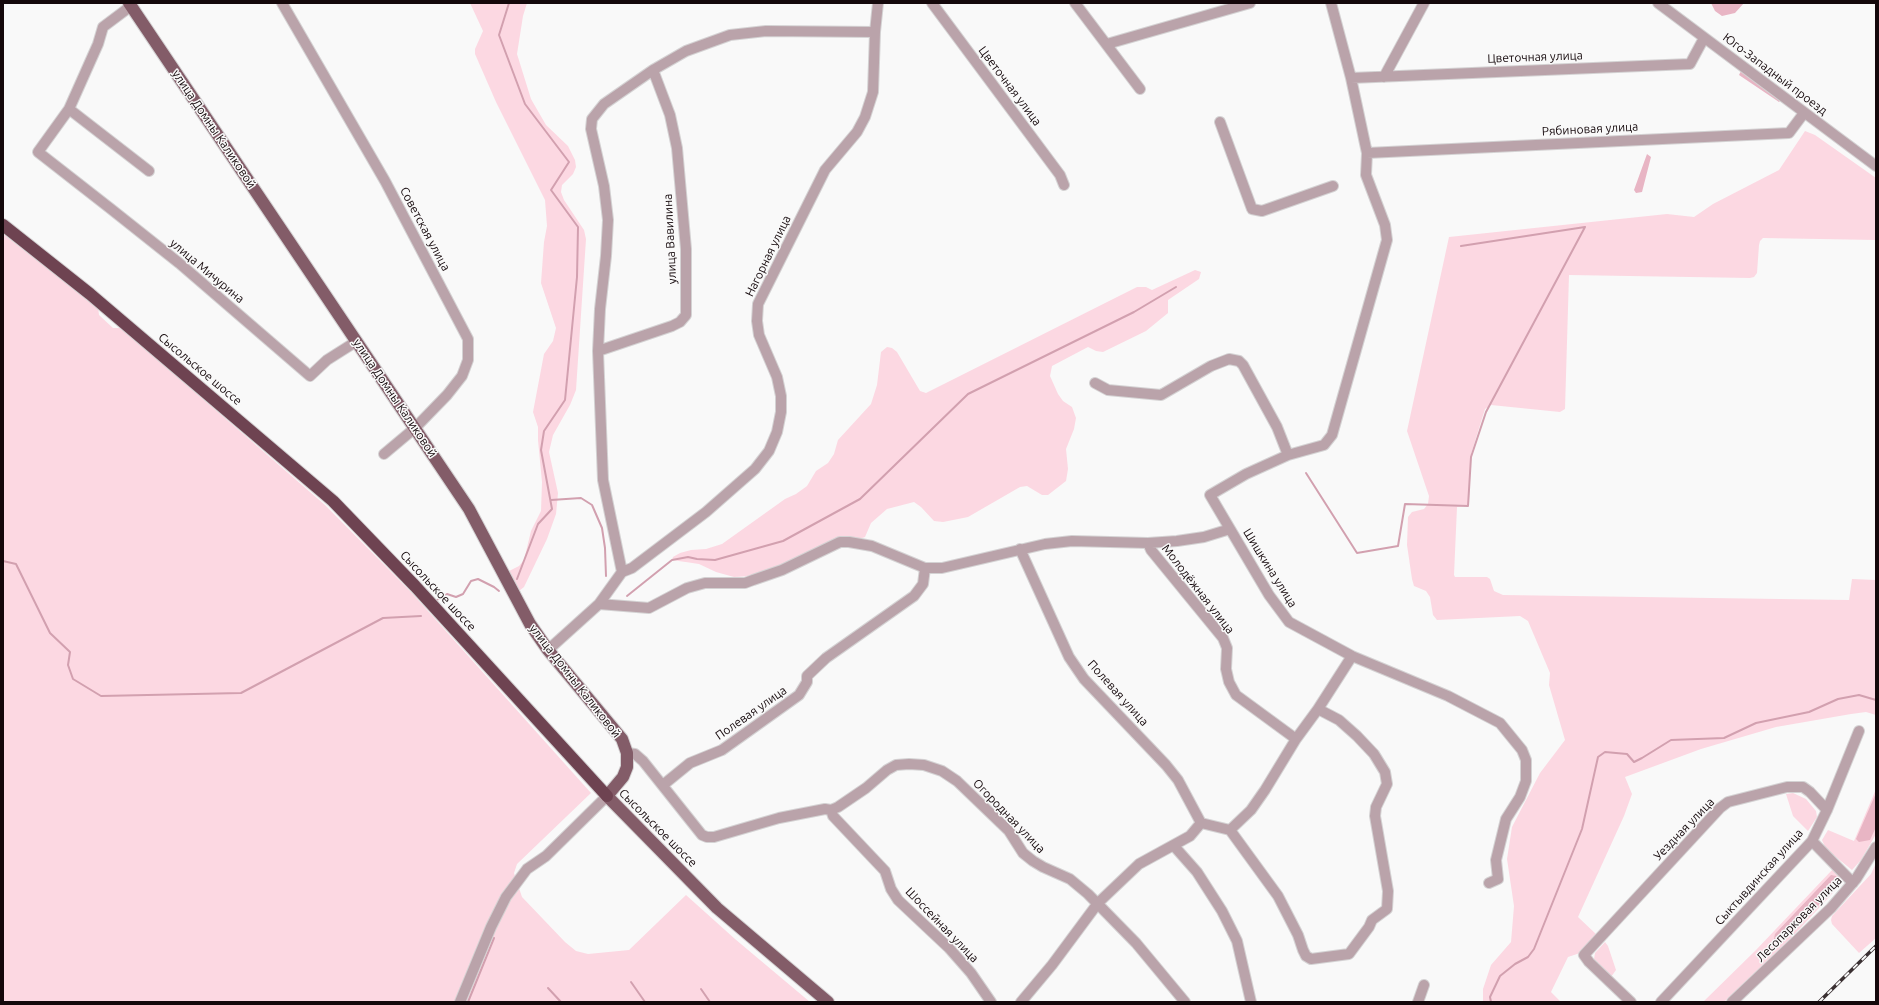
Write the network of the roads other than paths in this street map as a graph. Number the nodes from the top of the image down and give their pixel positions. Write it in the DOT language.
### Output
graph roads {
  1 [pos="282,3"];
  2 [pos="878,3"];
  3 [pos="932,3"];
  4 [pos="1075,3"];
  5 [pos="1250,3"];
  6 [pos="1330,3"];
  7 [pos="1424,3"];
  8 [pos="1658,3"];
  9 [pos="130,5"];
  10 [pos="875,32"];
  11 [pos="1704,38"];
  12 [pos="1106,44"];
  13 [pos="653,70"];
  14 [pos="1384,77"];
  15 [pos="1351,78"];
  16 [pos="1140,89"];
  17 [pos="69,109"];
  18 [pos="1804,113"];
  19 [pos="1220,122"];
  20 [pos="1367,153"];
  21 [pos="1876,166"];
  22 [pos="149,171"];
  23 [pos="1064,185"];
  24 [pos="1332,186"];
  25 [pos="3,225"];
  26 [pos="357,341"];
  27 [pos="598,351"];
  28 [pos="1095,383"];
  29 [pos="415,428"];
  30 [pos="384,454"];
  31 [pos="1288,455"];
  32 [pos="1230,529"];
  33 [pos="1148,543"];
  34 [pos="1020,549"];
  35 [pos="925,568"];
  36 [pos="622,572"];
  37 [pos="599,604"];
  38 [pos="548,650"];
  39 [pos="1352,656"];
  40 [pos="1318,709"];
  41 [pos="1859,731"];
  42 [pos="1296,739"];
  43 [pos="628,753"];
  44 [pos="663,785"];
  45 [pos="607,796"];
  46 [pos="831,810"];
  47 [pos="1827,810"];
  48 [pos="1201,823"];
  49 [pos="1230,830"];
  50 [pos="1812,841"];
  51 [pos="1174,846"];
  52 [pos="1876,847"];
  53 [pos="1489,883"];
  54 [pos="1853,883"];
  55 [pos="1098,903"];
  56 [pos="1424,985"];
  57 [pos="460,1002"];
  58 [pos="828,1002"];
  59 [pos="991,1002"];
  60 [pos="1021,1002"];
  61 [pos="1185,1002"];
  62 [pos="1251,1002"];
  63 [pos="1418,1002"];
  64 [pos="1631,1002"];
  65 [pos="1661,1002"];
  66 [pos="1732,1002"];
  1 -- 29 [label="street, Советская улица"];
  2 -- 10 [label="street, Нагорная улица"];
  3 -- 23 [label="street, Цветочная улица"];
  4 -- 12 [label="street"];
  5 -- 12 [label="street"];
  6 -- 15 [label="street, Шишкина улица"];
  7 -- 14 [label="street"];
  8 -- 11 [label="street, Юго-Западный проезд"];
  9 -- 17 [label="street"];
  9 -- 26 [label="main road, улица Домны Каликовой"];
  10 -- 13 [label="street"];
  10 -- 36 [label="street, Нагорная улица"];
  11 -- 14 [label="street, Цветочная улица"];
  11 -- 18 [label="street, Юго-Западный проезд"];
  12 -- 16 [label="street"];
  13 -- 27 [label="street"];
  13 -- 27 [label="street, улица Вавилина"];
  14 -- 15 [label="street, Цветочная улица"];
  15 -- 20 [label="street, Шишкина улица"];
  17 -- 22 [label="street"];
  17 -- 26 [label="street, улица Мичурина"];
  18 -- 20 [label="street, Рябиновая улица"];
  18 -- 21 [label="street, Юго-Западный проезд"];
  19 -- 24 [label="street"];
  20 -- 31 [label="street, Шишкина улица"];
  25 -- 45 [label="highway, Сысольское шоссе"];
  26 -- 29 [label="main road, улица Домны Каликовой"];
  27 -- 36 [label="street"];
  28 -- 31 [label="street"];
  29 -- 30 [label="street, Советская улица"];
  29 -- 38 [label="main road, улица Домны Каликовой"];
  31 -- 32 [label="street, Шишкина улица"];
  32 -- 33 [label="street"];
  32 -- 39 [label="street, Шишкина улица"];
  33 -- 34 [label="street"];
  33 -- 42 [label="street, Молодёжная улица"];
  34 -- 35 [label="street"];
  34 -- 48 [label="street, Полевая улица"];
  35 -- 37 [label="street"];
  35 -- 44 [label="street, Полевая улица"];
  36 -- 37 [label="street, Нагорная улица"];
  37 -- 38 [label="street, Нагорная улица"];
  38 -- 43 [label="main road, улица Домны Каликовой"];
  39 -- 40 [label="street"];
  39 -- 53 [label="street, Шишкина улица"];
  40 -- 42 [label="street"];
  40 -- 49 [label="street"];
  41 -- 47 [label="street, Сыктывдинская улица"];
  42 -- 49 [label="street"];
  43 -- 44 [label="street, Огородная улица"];
  43 -- 45 [label="main road"];
  44 -- 46 [label="street, Огородная улица"];
  45 -- 57 [label="street"];
  45 -- 58 [label="main road, Сысольское шоссе"];
  46 -- 55 [label="street, Огородная улица"];
  46 -- 59 [label="street, Шоссейная улица"];
  47 -- 50 [label="street, Сыктывдинская улица"];
  47 -- 64 [label="street, Уездная улица"];
  48 -- 49 [label="street"];
  48 -- 51 [label="street"];
  50 -- 54 [label="street"];
  50 -- 65 [label="street, Сыктывдинская улица"];
  51 -- 55 [label="street"];
  51 -- 62 [label="street"];
  52 -- 54 [label="street, Лесопарковая улица"];
  54 -- 66 [label="street, Лесопарковая улица"];
  55 -- 60 [label="street"];
  55 -- 61 [label="street, Огородная улица"];
  56 -- 63 [label="street"];
}
